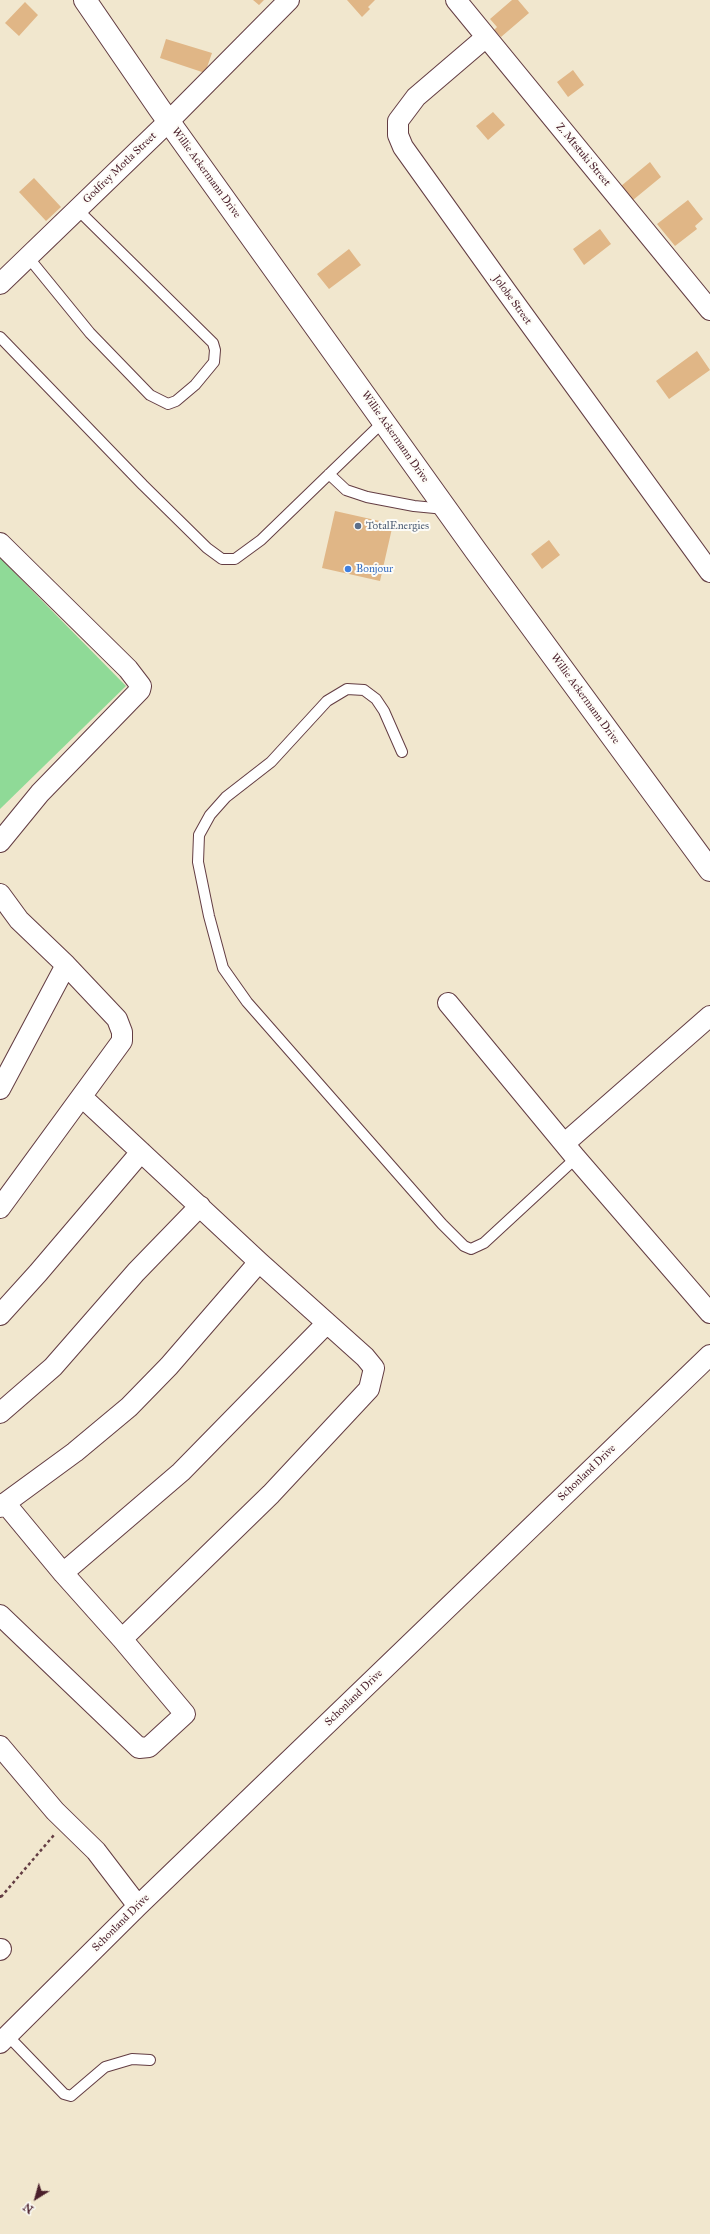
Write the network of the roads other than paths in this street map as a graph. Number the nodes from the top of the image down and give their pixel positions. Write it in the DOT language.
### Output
graph roads {
  1 [pos="85,0"];
  2 [pos="289,0"];
  3 [pos="456,0"];
  4 [pos="486,38"];
  5 [pos="169,121"];
  6 [pos="77,209"];
  7 [pos="28,257"];
  8 [pos="0,284"];
  9 [pos="710,310"];
  10 [pos="0,337"];
  11 [pos="384,420"];
  12 [pos="329,474"];
  13 [pos="446,510"];
  14 [pos="0,543"];
  15 [pos="710,572"];
  16 [pos="402,752"];
  17 [pos="0,842"];
  18 [pos="710,870"];
  19 [pos="0,894"];
  20 [pos="66,965"];
  21 [pos="448,1003"];
  22 [pos="710,1016"];
  23 [pos="0,1089"];
  24 [pos="82,1097"];
  25 [pos="570,1151"];
  26 [pos="141,1152"];
  27 [pos="200,1206"];
  28 [pos="0,1208"];
  29 [pos="259,1262"];
  30 [pos="710,1314"];
  31 [pos="0,1315"];
  32 [pos="327,1322"];
  33 [pos="710,1355"];
  34 [pos="0,1413"];
  35 [pos="3,1505"];
  36 [pos="63,1573"];
  37 [pos="0,1615"];
  38 [pos="122,1639"];
  39 [pos="0,1746"];
  40 [pos="138,1906"];
  41 [pos="4,2039"];
  42 [pos="150,2060"];
  1 -- 5 [label="street, Willie Ackermann Drive"];
  2 -- 5 [label="street, Godfrey Motla Street"];
  3 -- 4 [label="street, Z. Mtstuki Street"];
  4 -- 9 [label="street, Z. Mtstuki Street"];
  4 -- 15 [label="street, Jolobe Street"];
  5 -- 6 [label="street, Godfrey Motla Street"];
  5 -- 11 [label="street, Willie Ackermann Drive"];
  6 -- 7 [label="street, Godfrey Motla Street"];
  6 -- 7 [label="lane"];
  7 -- 8 [label="street, Godfrey Motla Street"];
  10 -- 12 [label="lane"];
  11 -- 12 [label="lane"];
  11 -- 13 [label="street, Willie Ackermann Drive"];
  12 -- 13 [label="lane"];
  13 -- 18 [label="street, Willie Ackermann Drive"];
  14 -- 17 [label="street"];
  16 -- 25 [label="lane"];
  19 -- 20 [label="street"];
  20 -- 23 [label="street"];
  20 -- 24 [label="street"];
  21 -- 25 [label="street"];
  22 -- 25 [label="street"];
  24 -- 26 [label="street"];
  24 -- 28 [label="street"];
  25 -- 30 [label="street"];
  26 -- 27 [label="street"];
  26 -- 31 [label="street"];
  27 -- 29 [label="street"];
  27 -- 34 [label="street"];
  29 -- 32 [label="street"];
  29 -- 35 [label="street"];
  32 -- 36 [label="street"];
  32 -- 38 [label="street"];
  33 -- 40 [label="street, Schonland Drive"];
  35 -- 36 [label="street"];
  36 -- 38 [label="street"];
  37 -- 38 [label="street"];
  39 -- 40 [label="street"];
  40 -- 41 [label="street, Schonland Drive"];
  41 -- 42 [label="lane"];
}
